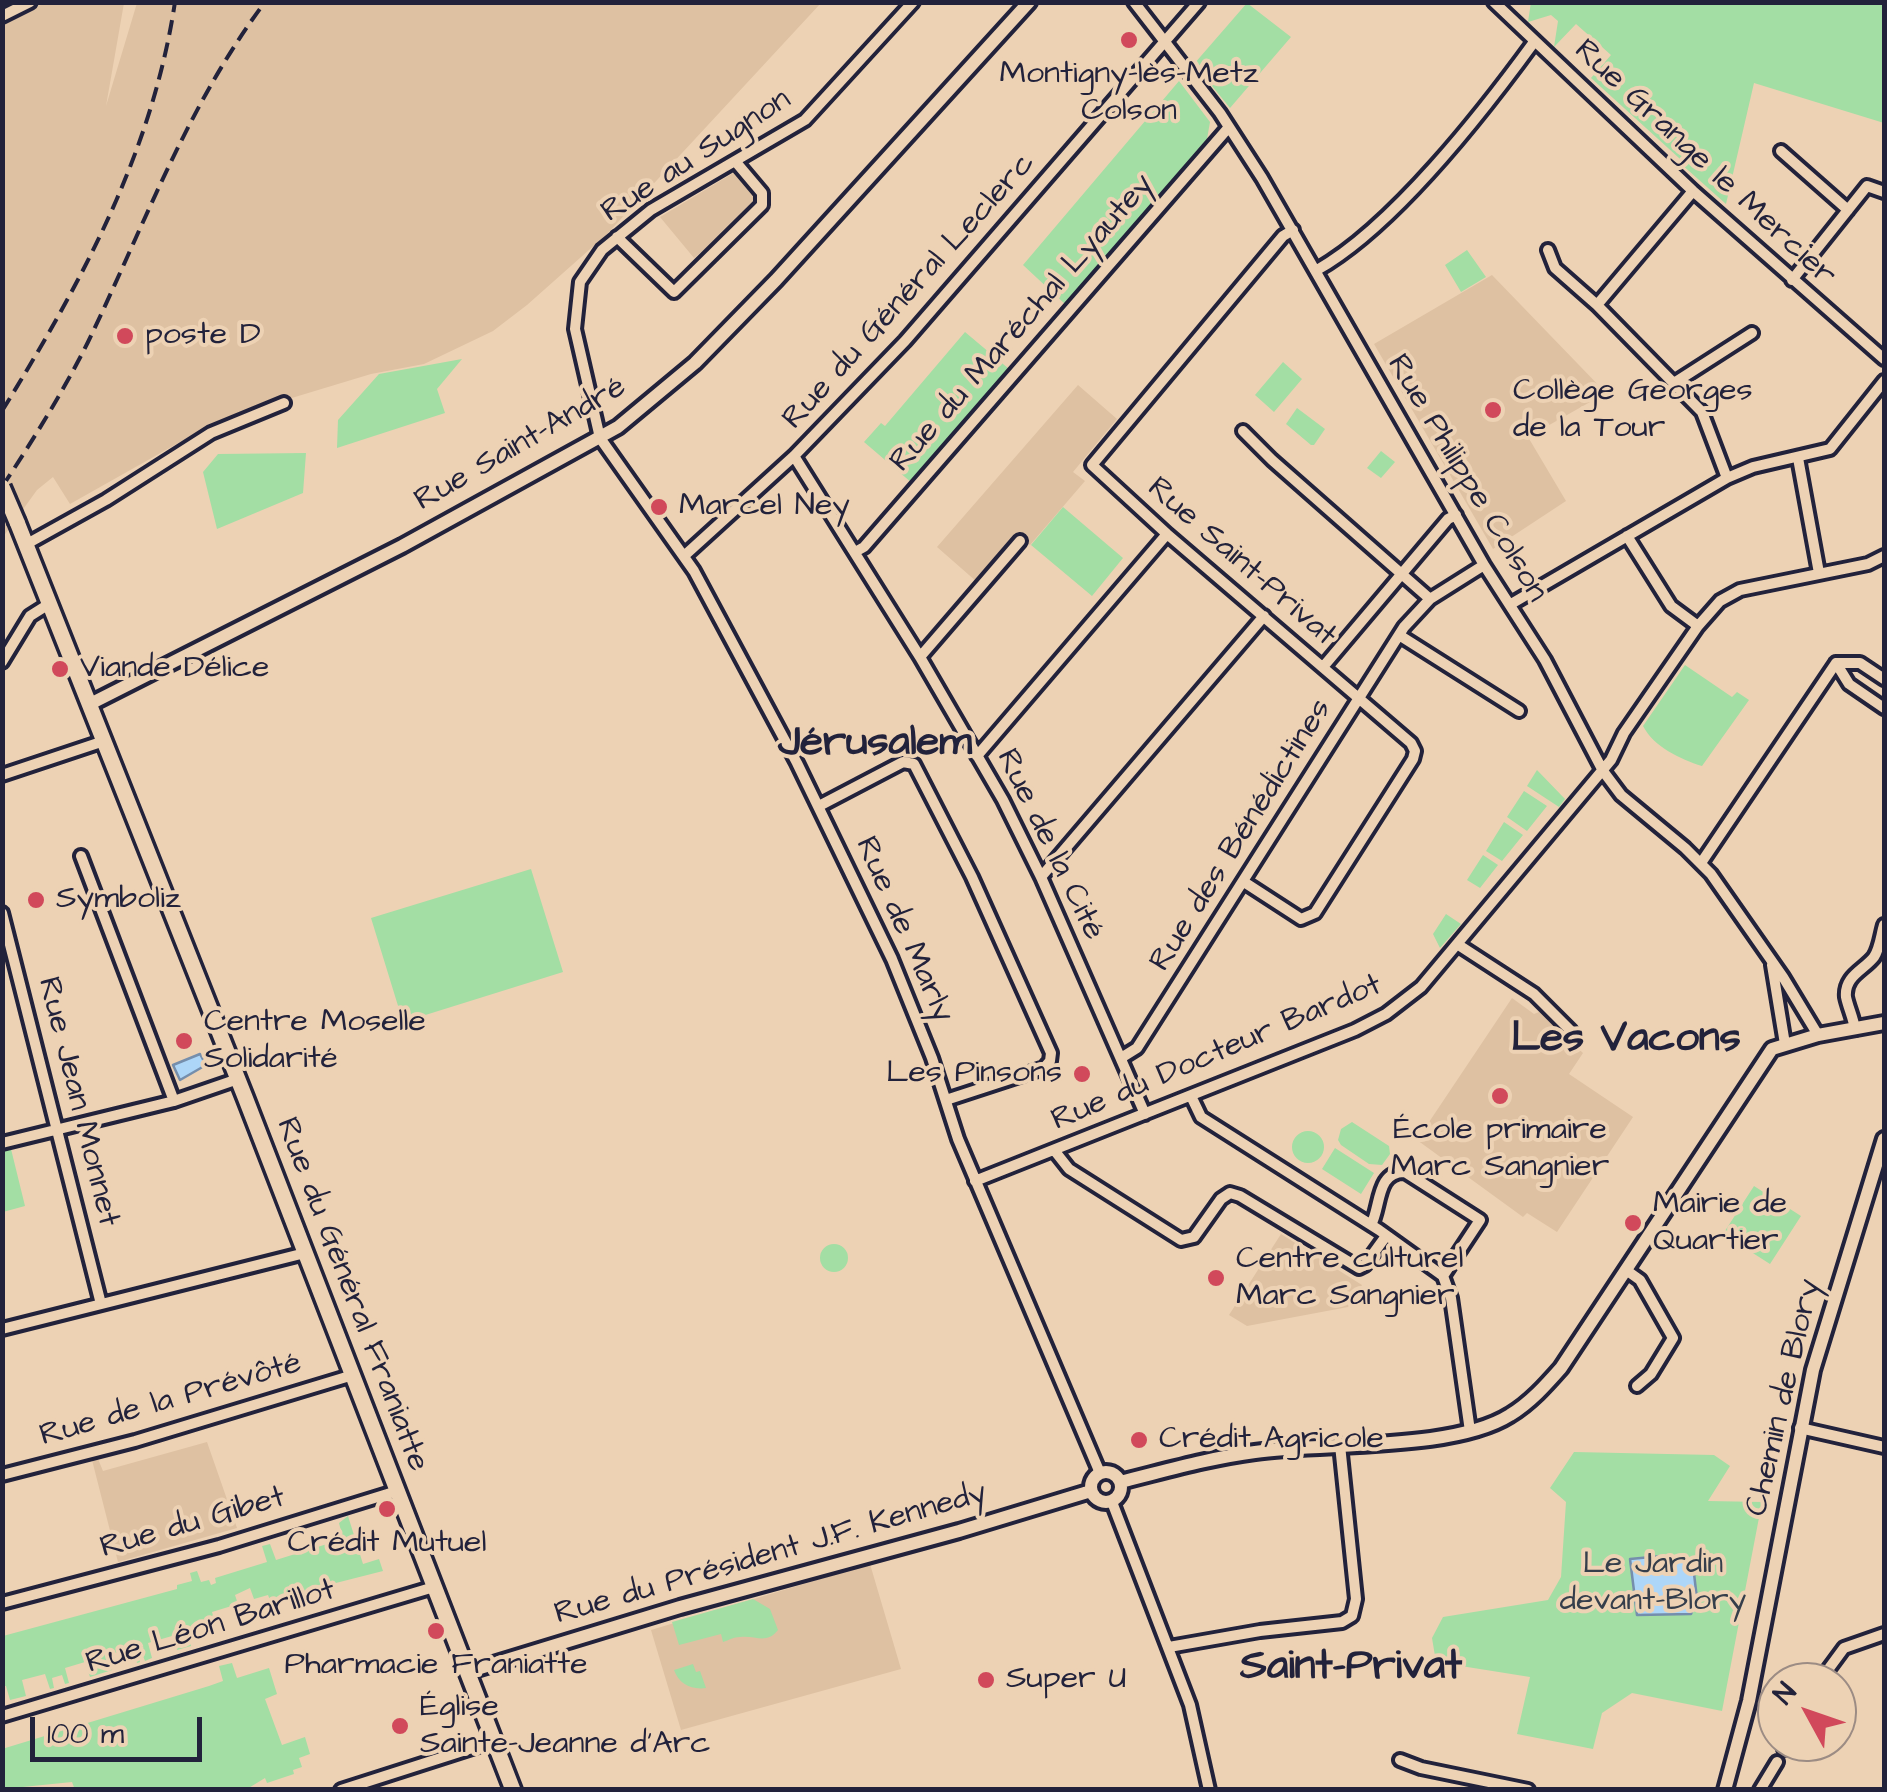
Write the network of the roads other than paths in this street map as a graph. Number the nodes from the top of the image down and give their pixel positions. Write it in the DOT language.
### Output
graph roads {
  1 [pos="30,2"];
  2 [pos="913,2"];
  3 [pos="1029,2"];
  4 [pos="1134,2"];
  5 [pos="1199,2"];
  6 [pos="1494,2"];
  7 [pos="3,14"];
  8 [pos="1534,42"];
  9 [pos="1165,43"];
  10 [pos="1229,128"];
  11 [pos="1781,151"];
  12 [pos="735,161"];
  13 [pos="1693,191"];
  14 [pos="1884,192"];
  15 [pos="1848,210"];
  16 [pos="1292,230"];
  17 [pos="616,237"];
  18 [pos="1548,250"];
  19 [pos="1317,270"];
  20 [pos="1792,280"];
  21 [pos="1597,305"];
  22 [pos="1752,334"];
  23 [pos="1884,359"];
  24 [pos="1884,381"];
  25 [pos="1674,383"];
  26 [pos="284,403"];
  27 [pos="1243,430"];
  28 [pos="600,438"];
  29 [pos="794,456"];
  30 [pos="1798,458"];
  31 [pos="1727,478"];
  32 [pos="2,487"];
  33 [pos="1456,515"];
  34 [pos="1167,534"];
  35 [pos="1627,536"];
  36 [pos="1020,541"];
  37 [pos="26,544"];
  38 [pos="856,552"];
  39 [pos="684,556"];
  40 [pos="1884,556"];
  41 [pos="1484,564"];
  42 [pos="1403,573"];
  43 [pos="1819,573"];
  44 [pos="1430,599"];
  45 [pos="50,604"];
  46 [pos="1511,604"];
  47 [pos="1264,616"];
  48 [pos="1698,626"];
  49 [pos="1399,635"];
  50 [pos="920,657"];
  51 [pos="2,662"];
  52 [pos="1836,663"];
  53 [pos="1323,667"];
  54 [pos="1884,678"];
  55 [pos="1359,698"];
  56 [pos="90,704"];
  57 [pos="1884,708"];
  58 [pos="1519,711"];
  59 [pos="104,741"];
  60 [pos="977,756"];
  61 [pos="1602,771"];
  62 [pos="2,775"];
  63 [pos="819,806"];
  64 [pos="81,856"];
  65 [pos="1701,864"];
  66 [pos="1041,877"];
  67 [pos="1244,882"];
  68 [pos="2,913"];
  69 [pos="1884,925"];
  70 [pos="1457,944"];
  71 [pos="8,946"];
  72 [pos="1772,964"];
  73 [pos="1884,1023"];
  74 [pos="1854,1029"];
  75 [pos="1571,1031"];
  76 [pos="1818,1036"];
  77 [pos="1785,1044"];
  78 [pos="1121,1058"];
  79 [pos="238,1078"];
  80 [pos="1191,1096"];
  81 [pos="174,1100"];
  82 [pos="946,1100"];
  83 [pos="1145,1114"];
  84 [pos="57,1129"];
  85 [pos="1884,1139"];
  86 [pos="2,1143"];
  87 [pos="1054,1150"];
  88 [pos="975,1181"];
  89 [pos="1372,1225"];
  90 [pos="1386,1236"];
  91 [pos="305,1253"];
  92 [pos="1626,1270"];
  93 [pos="1443,1276"];
  94 [pos="100,1304"];
  95 [pos="2,1329"];
  96 [pos="353,1375"];
  97 [pos="1637,1386"];
  98 [pos="1800,1428"];
  99 [pos="1470,1431"];
  100 [pos="1340,1445"];
  101 [pos="1884,1447"];
  102 [pos="1100,1473"];
  103 [pos="2,1474"];
  104 [pos="1120,1482"];
  105 [pos="398,1491"];
  106 [pos="1091,1491"];
  107 [pos="1112,1502"];
  108 [pos="434,1587"];
  109 [pos="2,1603"];
  110 [pos="1884,1634"];
  111 [pos="1169,1647"];
  112 [pos="1834,1662"];
  113 [pos="467,1672"];
  114 [pos="2,1716"];
  115 [pos="494,1741"];
  116 [pos="1400,1760"];
  117 [pos="1777,1762"];
  118 [pos="341,1790"];
  119 [pos="512,1790"];
  120 [pos="1209,1790"];
  121 [pos="1528,1790"];
  122 [pos="1725,1790"];
  123 [pos="1760,1790"];
  1 -- 7 [label="street"];
  2 -- 12 [label="street, Rue au Sugnon"];
  3 -- 28 [label="street, Rue Saint-André"];
  4 -- 9 [label="street, Rue Philippe Colson"];
  5 -- 9 [label="street, Rue du Général Leclerc"];
  6 -- 8 [label="street, Rue Grange le Mercier"];
  8 -- 13 [label="street, Rue Grange le Mercier"];
  8 -- 19 [label="street"];
  9 -- 10 [label="street, Rue Philippe Colson"];
  9 -- 29 [label="street, Rue du Général Leclerc"];
  10 -- 16 [label="street, Rue Philippe Colson"];
  10 -- 38 [label="street, Rue du Maréchal Lyautey"];
  11 -- 15 [label="street"];
  12 -- 17 [label="street, Rue au Sugnon"];
  12 -- 17 [label="street"];
  13 -- 20 [label="street, Rue Grange le Mercier"];
  13 -- 21 [label="street"];
  14 -- 15 [label="street"];
  15 -- 20 [label="street"];
  16 -- 19 [label="street, Rue Philippe Colson"];
  16 -- 34 [label="street, Rue Saint-Privat"];
  17 -- 28 [label="street, Rue au Sugnon"];
  18 -- 21 [label="street"];
  19 -- 33 [label="street, Rue Philippe Colson"];
  20 -- 23 [label="street, Rue Grange le Mercier"];
  21 -- 25 [label="street"];
  22 -- 25 [label="street"];
  24 -- 30 [label="street"];
  25 -- 31 [label="street"];
  26 -- 37 [label="street"];
  27 -- 42 [label="street"];
  28 -- 39 [label="street, Rue de Marly"];
  28 -- 56 [label="street, Rue Saint-André"];
  29 -- 38 [label="street, Rue de la Cité"];
  29 -- 39 [label="street, Rue du Général Leclerc"];
  30 -- 31 [label="street"];
  30 -- 43 [label="street"];
  31 -- 35 [label="street"];
  32 -- 37 [label="main road, Rue du Général Franiatte, bridge"];
  33 -- 41 [label="street, Rue Philippe Colson"];
  33 -- 42 [label="street"];
  34 -- 47 [label="street, Rue Saint-Privat"];
  34 -- 60 [label="street"];
  35 -- 46 [label="street"];
  35 -- 48 [label="street"];
  36 -- 50 [label="street"];
  37 -- 45 [label="main road, Rue du Général Franiatte"];
  38 -- 50 [label="street, Rue de la Cité"];
  39 -- 63 [label="street, Rue de Marly"];
  40 -- 43 [label="street, Rue du Docteur Bardot"];
  41 -- 44 [label="street, Rue des Bénédictines"];
  41 -- 46 [label="street, Rue Philippe Colson"];
  42 -- 44 [label="street"];
  42 -- 53 [label="street"];
  43 -- 48 [label="street, Rue du Docteur Bardot"];
  44 -- 49 [label="street, Rue des Bénédictines"];
  45 -- 51 [label="street"];
  45 -- 56 [label="main road, Rue du Général Franiatte"];
  46 -- 61 [label="street, Rue Philippe Colson"];
  47 -- 53 [label="street, Rue Saint-Privat"];
  47 -- 66 [label="street"];
  48 -- 61 [label="street, Rue du Docteur Bardot"];
  49 -- 55 [label="street, Rue des Bénédictines"];
  49 -- 58 [label="street"];
  50 -- 60 [label="street, Rue de la Cité"];
  52 -- 54 [label="street"];
  52 -- 57 [label="street"];
  52 -- 65 [label="street"];
  53 -- 55 [label="street, Rue Saint-Privat"];
  55 -- 67 [label="street, Rue des Bénédictines"];
  55 -- 67 [label="street, Rue Saint-Privat"];
  56 -- 59 [label="main road, Rue du Général Franiatte"];
  59 -- 62 [label="street"];
  59 -- 79 [label="main road, Rue du Général Franiatte"];
  60 -- 66 [label="street, Rue de la Cité"];
  61 -- 65 [label="street, Rue Philippe Colson"];
  61 -- 70 [label="street, Rue du Docteur Bardot"];
  63 -- 82 [label="street, Rue de Marly"];
  63 -- 82 [label="street"];
  64 -- 81 [label="street"];
  65 -- 72 [label="street, Rue Philippe Colson"];
  66 -- 78 [label="street, Rue de la Cité"];
  67 -- 78 [label="street, Rue des Bénédictines"];
  68 -- 71 [label="street, Rue Jean Monnet"];
  69 -- 74 [label="street"];
  70 -- 75 [label="street"];
  70 -- 80 [label="street, Rue du Docteur Bardot"];
  71 -- 84 [label="street, Rue Jean Monnet"];
  72 -- 76 [label="street, Rue Philippe Colson"];
  72 -- 77 [label="street, Rue Philippe Colson"];
  73 -- 74 [label="street"];
  74 -- 76 [label="street"];
  76 -- 77 [label="street"];
  77 -- 92 [label="street"];
  78 -- 83 [label="street, Rue de la Cité"];
  79 -- 81 [label="street"];
  79 -- 91 [label="main road, Rue du Général Franiatte"];
  80 -- 83 [label="street, Rue du Docteur Bardot"];
  80 -- 89 [label="street"];
  81 -- 84 [label="street"];
  82 -- 88 [label="street, Rue de Marly"];
  83 -- 87 [label="street, Rue du Docteur Bardot"];
  84 -- 86 [label="street"];
  84 -- 94 [label="street, Rue Jean Monnet"];
  85 -- 98 [label="street, Chemin de Blory"];
  87 -- 88 [label="street, Rue du Docteur Bardot"];
  87 -- 90 [label="street"];
  88 -- 102 [label="street, Rue de Marly"];
  89 -- 90 [label="street"];
  89 -- 93 [label="street"];
  90 -- 93 [label="street"];
  91 -- 94 [label="street"];
  91 -- 96 [label="main road, Rue du Général Franiatte"];
  92 -- 97 [label="street"];
  92 -- 99 [label="street"];
  93 -- 99 [label="street"];
  94 -- 95 [label="street"];
  96 -- 103 [label="street, Rue de la Prévôté"];
  96 -- 105 [label="main road, Rue du Général Franiatte"];
  98 -- 101 [label="street"];
  98 -- 122 [label="street, Chemin de Blory"];
  99 -- 100 [label="street"];
  100 -- 104 [label="street"];
  100 -- 111 [label="street"];
  102 -- 104 [label="street"];
  102 -- 106 [label="street"];
  104 -- 107 [label="street"];
  105 -- 108 [label="main road, Rue du Général Franiatte"];
  105 -- 109 [label="street, Rue du Gibet"];
  106 -- 107 [label="street"];
  106 -- 113 [label="street, Rue du Président J.F. Kennedy"];
  107 -- 111 [label="street"];
  108 -- 113 [label="main road, Rue du Général Franiatte"];
  108 -- 114 [label="street, Rue Léon Barillot"];
  110 -- 112 [label="street"];
  111 -- 120 [label="street"];
  113 -- 115 [label="main road, Rue du Général Franiatte"];
  115 -- 118 [label="street"];
  115 -- 119 [label="main road, Rue du Général Franiatte"];
  116 -- 121 [label="street"];
  117 -- 123 [label="street"];
}
